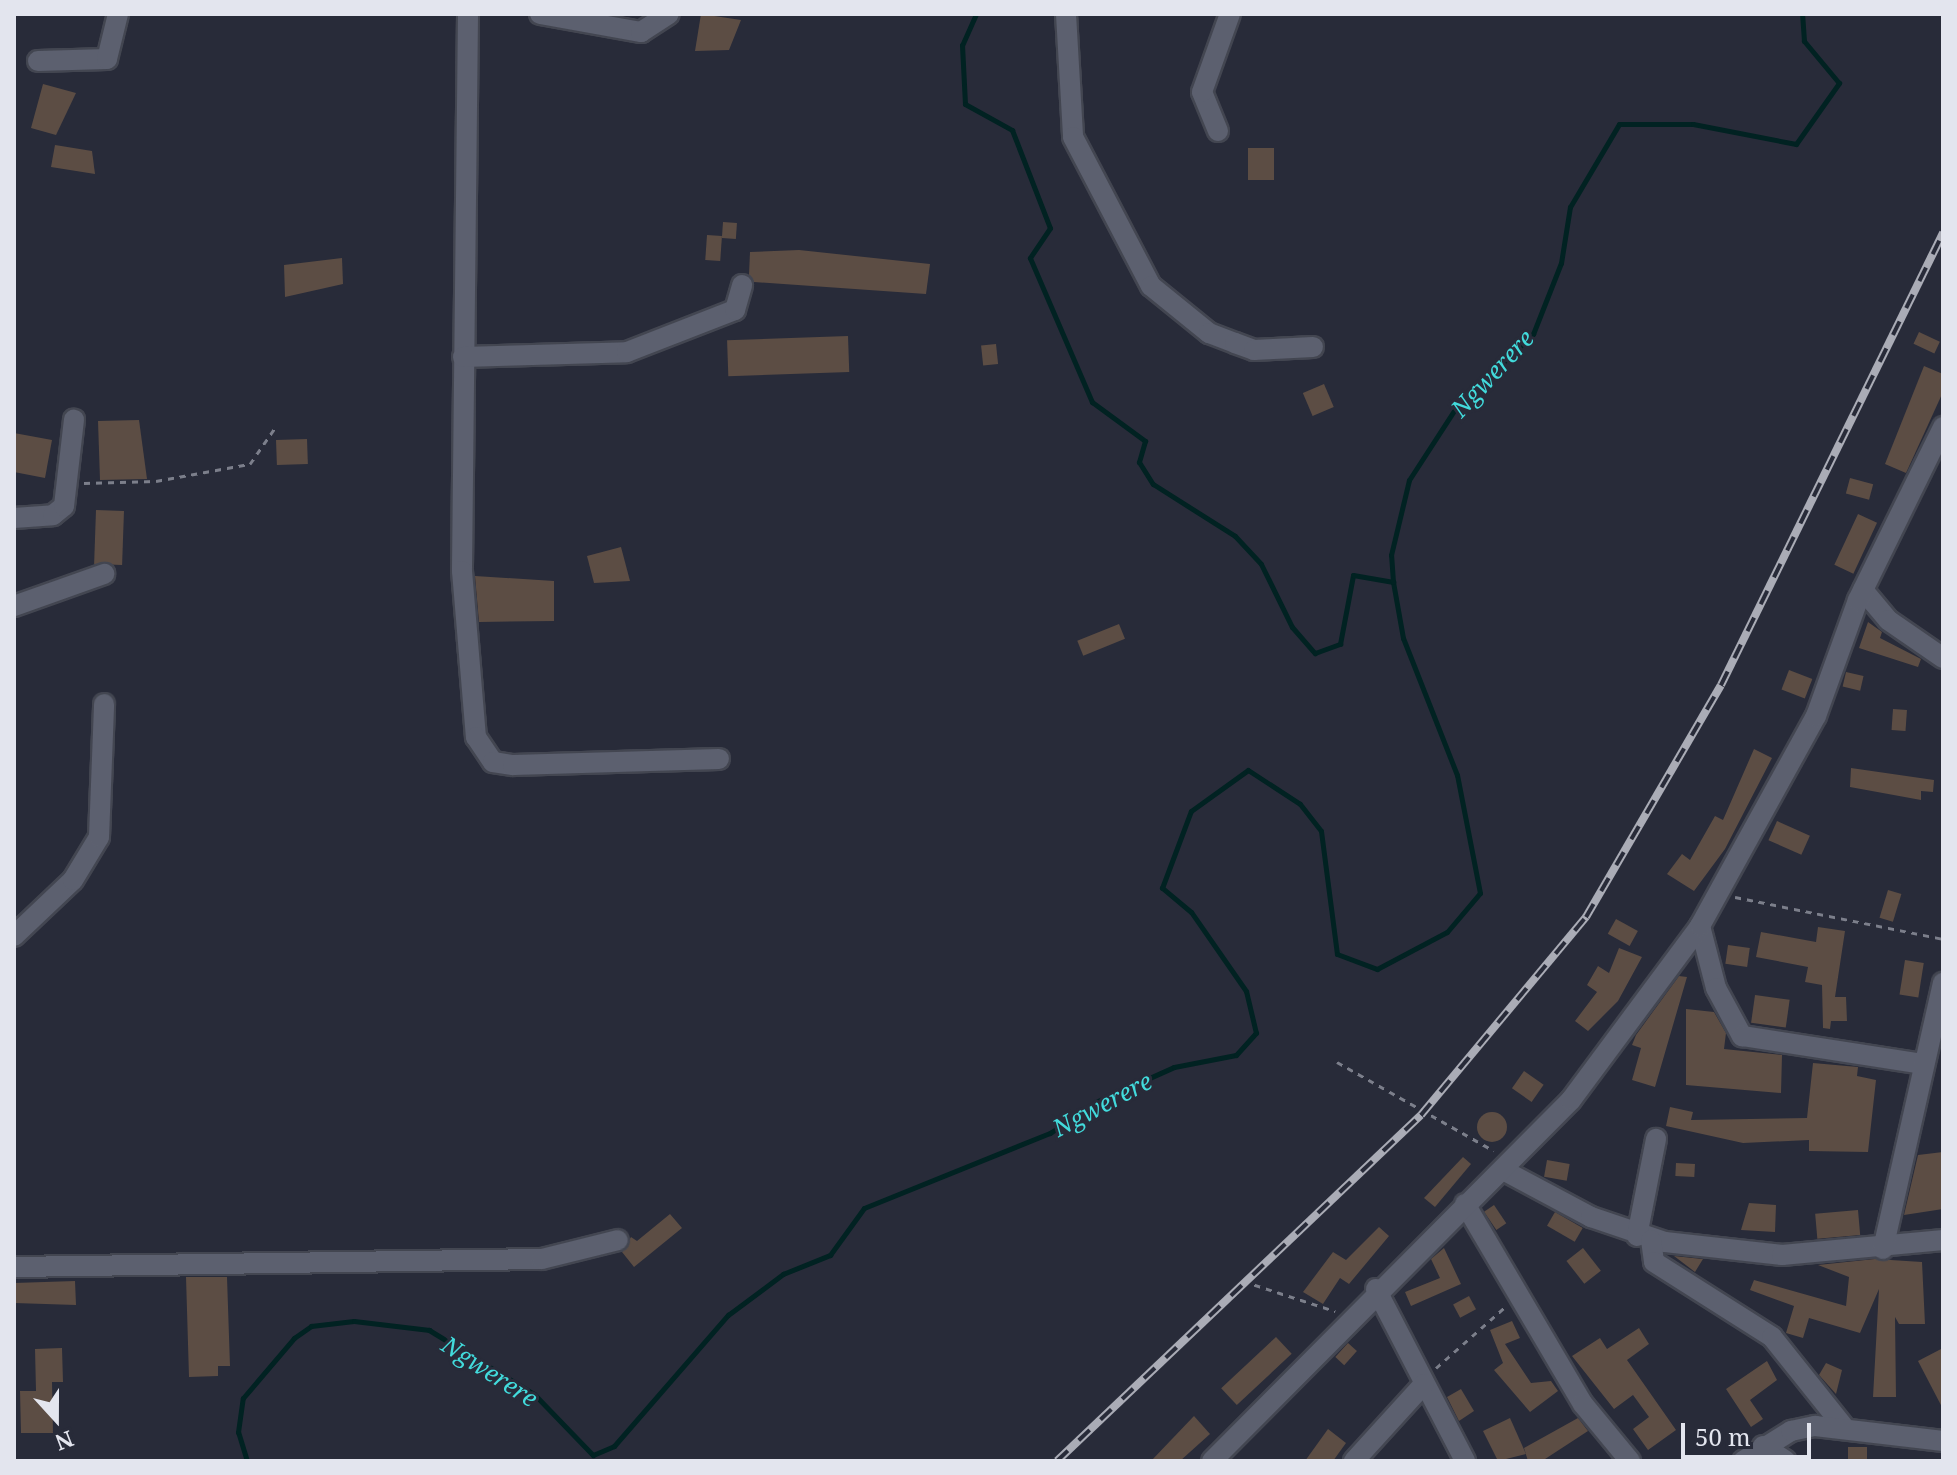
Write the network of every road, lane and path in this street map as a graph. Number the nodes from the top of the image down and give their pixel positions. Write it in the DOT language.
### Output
graph roads {
  1 [pos="118,14"];
  2 [pos="468,14"];
  3 [pos="540,14"];
  4 [pos="669,14"];
  5 [pos="1066,14"];
  6 [pos="1230,14"];
  7 [pos="38,61"];
  8 [pos="1218,131"];
  9 [pos="742,285"];
  10 [pos="1313,347"];
  11 [pos="463,357"];
  12 [pos="74,420"];
  13 [pos="277,425"];
  14 [pos="1943,427"];
  15 [pos="71,484"];
  16 [pos="16,524"];
  17 [pos="104,574"];
  18 [pos="1863,590"];
  19 [pos="14,606"];
  20 [pos="1943,658"];
  21 [pos="104,704"];
  22 [pos="719,759"];
  23 [pos="1717,894"];
  24 [pos="1700,926"];
  25 [pos="14,936"];
  26 [pos="1943,939"];
  27 [pos="1943,983"];
  28 [pos="1337,1062"];
  29 [pos="1922,1064"];
  30 [pos="1656,1139"];
  31 [pos="1507,1166"];
  32 [pos="1465,1204"];
  33 [pos="1644,1238"];
  34 [pos="618,1240"];
  35 [pos="1943,1240"];
  36 [pos="1883,1249"];
  37 [pos="14,1267"];
  38 [pos="1243,1281"];
  39 [pos="1376,1289"];
  40 [pos="1518,1298"];
  41 [pos="1349,1318"];
  42 [pos="1424,1384"];
  43 [pos="1843,1426"];
  44 [pos="1943,1441"];
  45 [pos="1763,1446"];
  46 [pos="1212,1461"];
  47 [pos="1354,1461"];
  48 [pos="1465,1461"];
  49 [pos="1630,1461"];
  50 [pos="1743,1461"];
  51 [pos="1786,1461"];
  1 -- 7 [label="street"];
  2 -- 11 [label="street"];
  3 -- 4 [label="street"];
  5 -- 10 [label="street"];
  6 -- 8 [label="street"];
  9 -- 11 [label="street"];
  11 -- 22 [label="street"];
  12 -- 15 [label="street"];
  13 -- 15 [label="path"];
  14 -- 18 [label="street"];
  15 -- 16 [label="street"];
  17 -- 19 [label="street"];
  18 -- 20 [label="street"];
  18 -- 23 [label="street"];
  21 -- 25 [label="street"];
  23 -- 24 [label="street"];
  23 -- 26 [label="path"];
  24 -- 29 [label="street"];
  24 -- 31 [label="street"];
  27 -- 29 [label="street"];
  28 -- 31 [label="path"];
  29 -- 36 [label="street"];
  30 -- 33 [label="street"];
  31 -- 32 [label="street"];
  31 -- 33 [label="street"];
  32 -- 39 [label="street"];
  32 -- 40 [label="street"];
  33 -- 36 [label="street"];
  33 -- 43 [label="street"];
  34 -- 37 [label="street"];
  35 -- 36 [label="street"];
  38 -- 41 [label="path"];
  39 -- 41 [label="street"];
  39 -- 42 [label="street"];
  40 -- 42 [label="path"];
  40 -- 49 [label="street"];
  41 -- 46 [label="street"];
  42 -- 47 [label="street"];
  42 -- 48 [label="street"];
  43 -- 44 [label="street"];
  43 -- 45 [label="street"];
  45 -- 50 [label="street"];
  45 -- 51 [label="street"];
}
